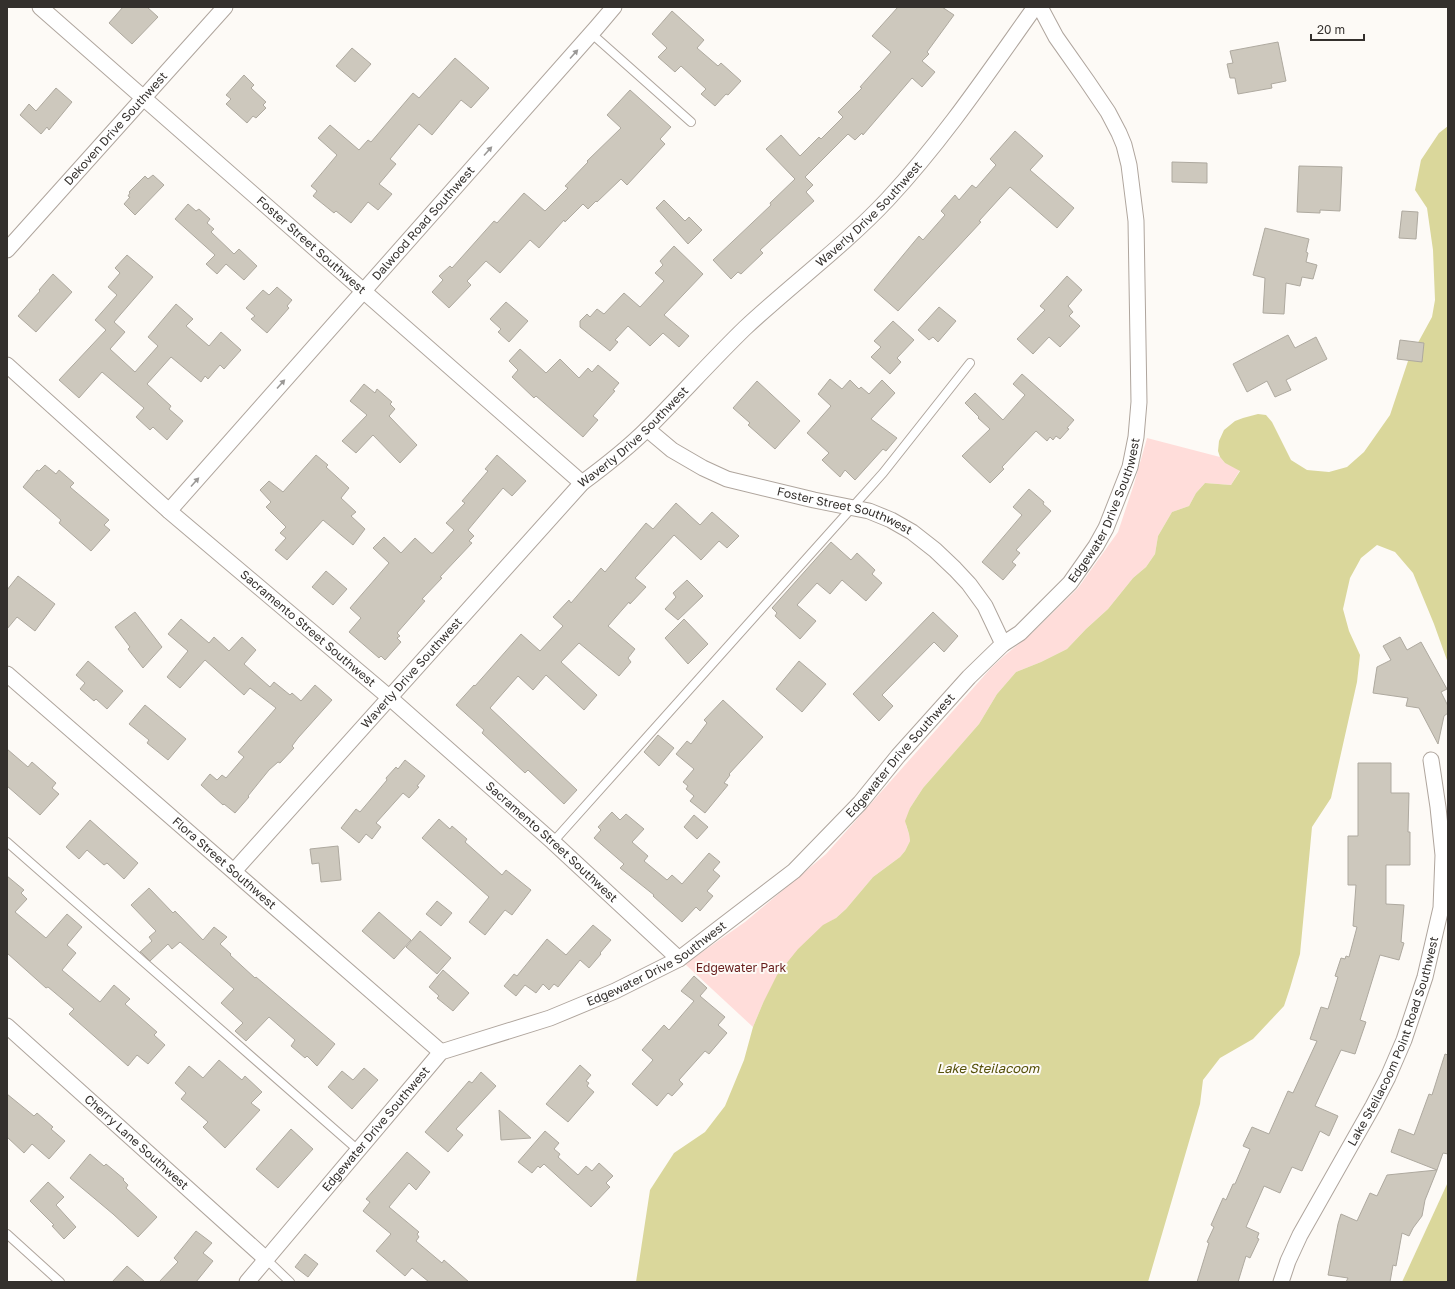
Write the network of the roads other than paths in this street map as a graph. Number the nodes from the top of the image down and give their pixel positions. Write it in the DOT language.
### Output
graph roads {
  1 [pos="40,7"];
  2 [pos="225,7"];
  3 [pos="614,7"];
  4 [pos="1035,7"];
  5 [pos="1040,7"];
  6 [pos="592,34"];
  7 [pos="143,98"];
  8 [pos="691,122"];
  9 [pos="7,250"];
  10 [pos="363,291"];
  11 [pos="970,363"];
  12 [pos="7,365"];
  13 [pos="647,429"];
  14 [pos="582,483"];
  15 [pos="852,507"];
  16 [pos="169,511"];
  17 [pos="1003,644"];
  18 [pos="7,674"];
  19 [pos="390,698"];
  20 [pos="1431,760"];
  21 [pos="7,842"];
  22 [pos="553,842"];
  23 [pos="234,872"];
  24 [pos="679,959"];
  25 [pos="7,1026"];
  26 [pos="441,1052"];
  27 [pos="358,1150"];
  28 [pos="7,1234"];
  29 [pos="266,1259"];
  30 [pos="60,1282"];
  31 [pos="247,1282"];
  32 [pos="290,1282"];
  33 [pos="1281,1282"];
  1 -- 7 [label="street, Foster Street Southwest"];
  2 -- 7 [label="street, Dekoven Drive Southwest"];
  3 -- 6 [label="street, Dalwood Road Southwest"];
  4 -- 13 [label="street, Waverly Drive Southwest"];
  5 -- 17 [label="street, Edgewater Drive Southwest"];
  6 -- 8 [label="lane"];
  10 -- 6 [label="street, Dalwood Road Southwest, one-way"];
  7 -- 9 [label="street, Dekoven Drive Southwest"];
  7 -- 10 [label="street, Foster Street Southwest"];
  10 -- 14 [label="street, Foster Street Southwest"];
  16 -- 10 [label="street, Dalwood Road Southwest, one-way"];
  11 -- 15 [label="lane"];
  12 -- 16 [label="street, Sacramento Street Southwest"];
  13 -- 14 [label="street, Waverly Drive Southwest"];
  13 -- 15 [label="street, Foster Street Southwest"];
  14 -- 19 [label="street, Waverly Drive Southwest"];
  15 -- 17 [label="street, Foster Street Southwest"];
  15 -- 22 [label="lane"];
  16 -- 19 [label="street, Sacramento Street Southwest"];
  17 -- 24 [label="street, Edgewater Drive Southwest"];
  18 -- 23 [label="street, Flora Street Southwest"];
  19 -- 22 [label="street, Sacramento Street Southwest"];
  19 -- 23 [label="street, Waverly Drive Southwest"];
  20 -- 33 [label="street, Lake Steilacoom Point Road Southwest"];
  21 -- 27 [label="lane"];
  22 -- 24 [label="street, Sacramento Street Southwest"];
  23 -- 26 [label="street, Flora Street Southwest"];
  24 -- 26 [label="street, Edgewater Drive Southwest"];
  25 -- 29 [label="street, Cherry Lane Southwest"];
  26 -- 27 [label="street, Edgewater Drive Southwest"];
  27 -- 29 [label="street, Edgewater Drive Southwest"];
  28 -- 30 [label="lane"];
  29 -- 31 [label="street, Edgewater Drive Southwest"];
  29 -- 32 [label="lane"];
}
